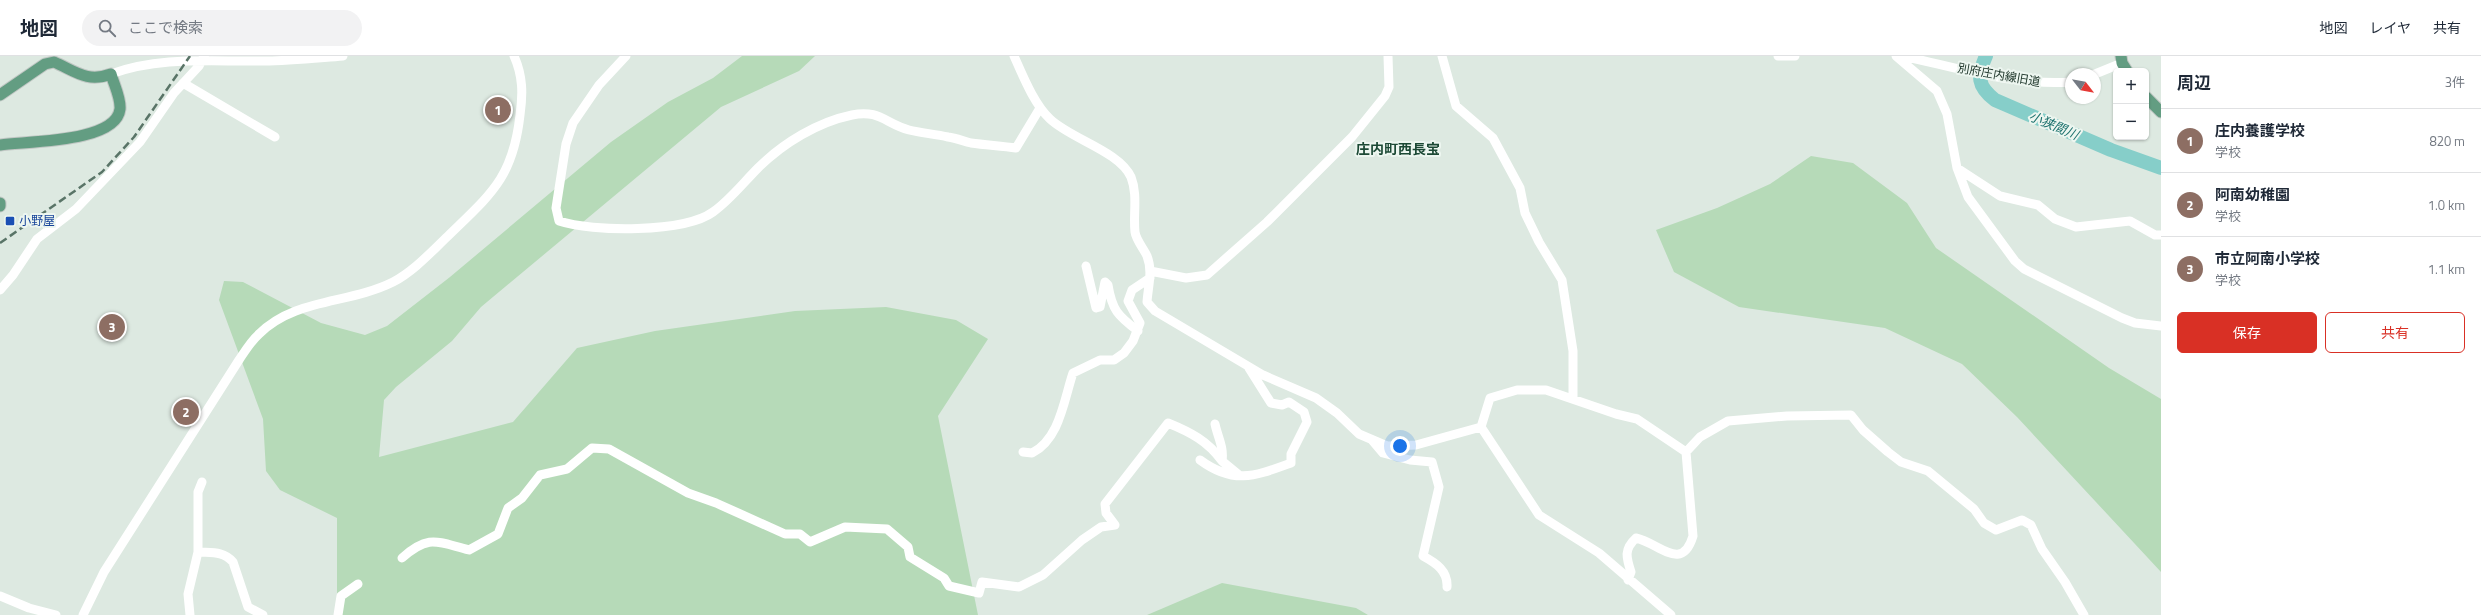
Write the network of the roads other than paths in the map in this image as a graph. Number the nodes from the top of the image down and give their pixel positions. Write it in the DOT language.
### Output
graph roads {
  1 [pos="343,56"];
  2 [pos="514,56"];
  3 [pos="626,56"];
  4 [pos="1014,56"];
  5 [pos="1388,56"];
  6 [pos="1442,56"];
  7 [pos="1778,56"];
  8 [pos="1795,56"];
  9 [pos="1896,56"];
  10 [pos="1903,56"];
  11 [pos="203,58"];
  12 [pos="55,59"];
  13 [pos="2124,63"];
  14 [pos="2101,72"];
  15 [pos="111,74"];
  16 [pos="2065,82"];
  17 [pos="183,83"];
  18 [pos="0,95"];
  19 [pos="2149,100"];
  20 [pos="1040,108"];
  21 [pos="2161,112"];
  22 [pos="275,137"];
  23 [pos="0,145"];
  24 [pos="1957,168"];
  25 [pos="2161,235"];
  26 [pos="1086,266"];
  27 [pos="1150,275"];
  28 [pos="0,290"];
  29 [pos="2161,326"];
  30 [pos="1138,331"];
  31 [pos="1245,362"];
  32 [pos="1573,398"];
  33 [pos="1215,424"];
  34 [pos="1481,426"];
  35 [pos="1371,439"];
  36 [pos="1023,452"];
  37 [pos="1686,452"];
  38 [pos="1200,460"];
  39 [pos="1222,461"];
  40 [pos="1239,475"];
  41 [pos="202,482"];
  42 [pos="198,552"];
  43 [pos="402,558"];
  44 [pos="1628,580"];
  45 [pos="358,584"];
  46 [pos="1447,587"];
  47 [pos="0,596"];
  48 [pos="56,615"];
  49 [pos="83,615"];
  50 [pos="190,615"];
  51 [pos="263,615"];
  52 [pos="338,615"];
  53 [pos="1671,615"];
  54 [pos="2084,615"];
  1 -- 11 [label="street"];
  2 -- 49 [label="street"];
  3 -- 20 [label="street"];
  4 -- 20 [label="street"];
  5 -- 27 [label="street"];
  6 -- 32 [label="street"];
  7 -- 8 [label="street"];
  9 -- 24 [label="street"];
  10 -- 16 [label="street, 別府庄内線旧道"];
  11 -- 15 [label="street"];
  11 -- 17 [label="street"];
  12 -- 15 [label="main road"];
  12 -- 18 [label="main road"];
  13 -- 14 [label="street"];
  15 -- 23 [label="main road"];
  17 -- 22 [label="street"];
  17 -- 28 [label="street"];
  19 -- 21 [label="main road"];
  20 -- 27 [label="street"];
  24 -- 25 [label="street"];
  24 -- 29 [label="street"];
  26 -- 30 [label="street"];
  27 -- 30 [label="street"];
  27 -- 31 [label="street"];
  30 -- 36 [label="street"];
  31 -- 35 [label="street"];
  31 -- 40 [label="street"];
  32 -- 34 [label="street"];
  32 -- 37 [label="street"];
  33 -- 39 [label="street"];
  34 -- 35 [label="street"];
  34 -- 44 [label="street"];
  35 -- 46 [label="street"];
  37 -- 44 [label="street"];
  37 -- 54 [label="street"];
  38 -- 40 [label="street"];
  39 -- 40 [label="street"];
  39 -- 43 [label="street"];
  41 -- 42 [label="street"];
  42 -- 50 [label="street"];
  42 -- 51 [label="street"];
  44 -- 53 [label="street"];
  45 -- 52 [label="street"];
  47 -- 48 [label="street"];
}
